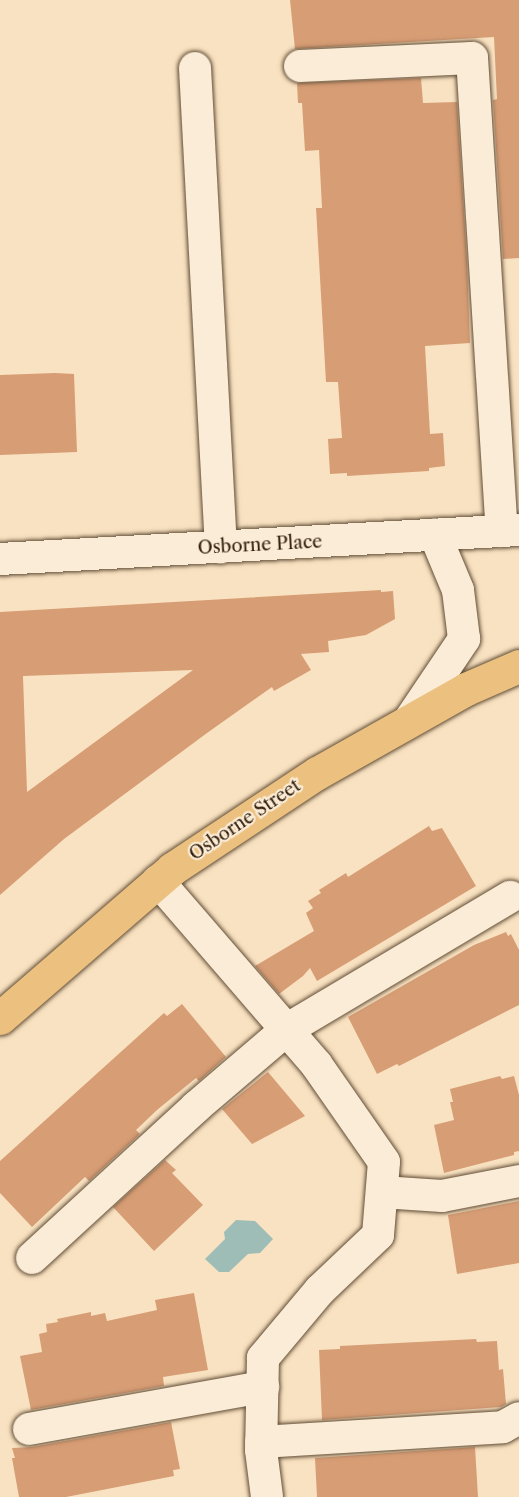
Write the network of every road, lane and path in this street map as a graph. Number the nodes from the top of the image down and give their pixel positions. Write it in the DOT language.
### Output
graph roads {
  1 [pos="300,66"];
  2 [pos="195,68"];
  3 [pos="510,530"];
  4 [pos="435,535"];
  5 [pos="221,547"];
  6 [pos="0,559"];
  7 [pos="519,666"];
  8 [pos="410,721"];
  9 [pos="158,881"];
  10 [pos="510,897"];
  11 [pos="0,1018"];
  12 [pos="286,1030"];
  13 [pos="519,1181"];
  14 [pos="382,1192"];
  15 [pos="32,1258"];
  16 [pos="263,1387"];
  17 [pos="519,1418"];
  18 [pos="29,1429"];
  19 [pos="261,1442"];
  20 [pos="267,1497"];
  1 -- 3 [label="street"];
  2 -- 5 [label="street"];
  3 -- 4 [label="street, Osborne Place"];
  4 -- 5 [label="street, Osborne Place"];
  4 -- 8 [label="street"];
  5 -- 6 [label="street, Osborne Place"];
  7 -- 8 [label="main road, Osborne Street"];
  8 -- 9 [label="main road, Osborne Street"];
  9 -- 11 [label="main road, Osborne Street"];
  9 -- 12 [label="street"];
  10 -- 12 [label="street"];
  12 -- 14 [label="street"];
  12 -- 15 [label="street"];
  13 -- 14 [label="street"];
  14 -- 16 [label="street"];
  16 -- 18 [label="street"];
  16 -- 19 [label="street"];
  17 -- 19 [label="street"];
  19 -- 20 [label="street"];
}
